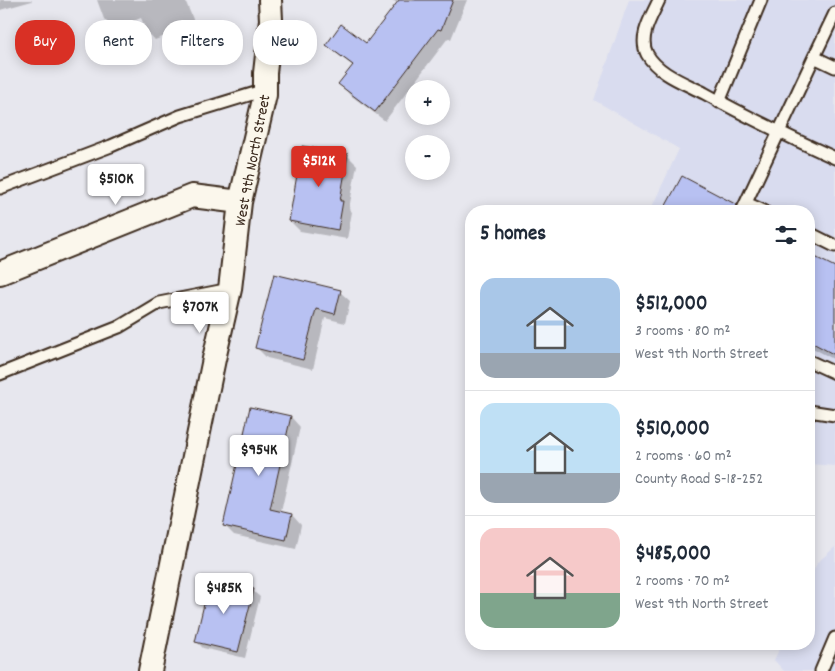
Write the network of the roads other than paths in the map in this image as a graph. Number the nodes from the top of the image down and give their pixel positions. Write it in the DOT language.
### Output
graph roads {
  1 [pos="270,0"];
  2 [pos="659,0"];
  3 [pos="761,0"];
  4 [pos="835,13"];
  5 [pos="814,57"];
  6 [pos="835,67"];
  7 [pos="265,90"];
  8 [pos="718,102"];
  9 [pos="778,132"];
  10 [pos="835,158"];
  11 [pos="0,188"];
  12 [pos="240,202"];
  13 [pos="745,205"];
  14 [pos="815,236"];
  15 [pos="835,246"];
  16 [pos="0,273"];
  17 [pos="230,289"];
  18 [pos="815,364"];
  19 [pos="835,373"];
  20 [pos="0,374"];
  21 [pos="815,412"];
  22 [pos="835,415"];
  23 [pos="835,638"];
  24 [pos="150,671"];
  25 [pos="821,671"];
  1 -- 7 [label="street, West 9th North Street"];
  2 -- 8 [label="lane"];
  3 -- 8 [label="lane"];
  4 -- 5 [label="lane"];
  5 -- 6 [label="lane"];
  5 -- 9 [label="lane"];
  7 -- 11 [label="lane"];
  7 -- 12 [label="street, West 9th North Street"];
  8 -- 9 [label="lane"];
  9 -- 10 [label="lane"];
  9 -- 13 [label="lane"];
  12 -- 16 [label="street"];
  12 -- 17 [label="street, West 9th North Street"];
  14 -- 15 [label="lane"];
  17 -- 20 [label="lane"];
  17 -- 24 [label="street, West 9th North Street"];
  18 -- 19 [label="lane"];
  21 -- 22 [label="lane"];
  23 -- 25 [label="lane"];
}
